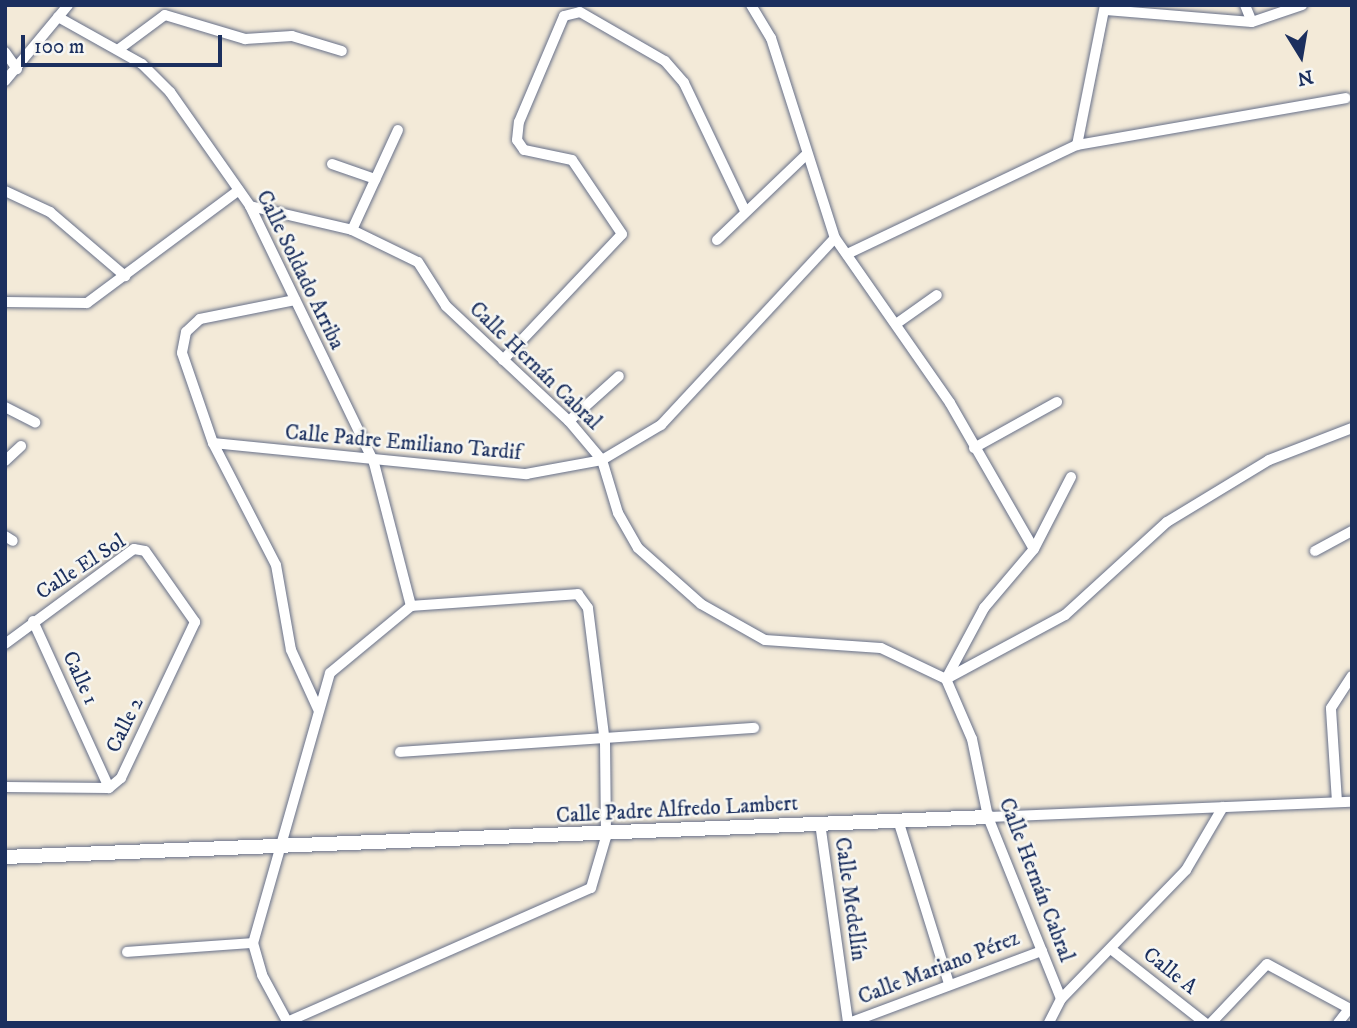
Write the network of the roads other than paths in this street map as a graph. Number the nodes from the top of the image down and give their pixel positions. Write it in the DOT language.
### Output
graph roads {
  1 [pos="68,5"];
  2 [pos="751,5"];
  3 [pos="1245,5"];
  4 [pos="1302,5"];
  5 [pos="1106,8"];
  6 [pos="58,17"];
  7 [pos="1252,22"];
  8 [pos="120,49"];
  9 [pos="342,51"];
  10 [pos="5,52"];
  11 [pos="17,69"];
  12 [pos="5,81"];
  13 [pos="1346,98"];
  14 [pos="398,130"];
  15 [pos="1077,145"];
  16 [pos="806,156"];
  17 [pos="332,164"];
  18 [pos="375,179"];
  19 [pos="239,190"];
  20 [pos="5,191"];
  21 [pos="250,206"];
  22 [pos="745,211"];
  23 [pos="352,230"];
  24 [pos="835,239"];
  25 [pos="717,240"];
  26 [pos="847,254"];
  27 [pos="125,276"];
  28 [pos="937,295"];
  29 [pos="295,300"];
  30 [pos="5,302"];
  31 [pos="895,324"];
  32 [pos="503,360"];
  33 [pos="619,376"];
  34 [pos="1057,402"];
  35 [pos="5,407"];
  36 [pos="569,421"];
  37 [pos="35,422"];
  38 [pos="1352,428"];
  39 [pos="212,443"];
  40 [pos="21,446"];
  41 [pos="974,449"];
  42 [pos="602,460"];
  43 [pos="5,461"];
  44 [pos="374,463"];
  45 [pos="1071,477"];
  46 [pos="1352,531"];
  47 [pos="1034,549"];
  48 [pos="1315,551"];
  49 [pos="171,584"];
  50 [pos="411,606"];
  51 [pos="33,621"];
  52 [pos="5,644"];
  53 [pos="1352,676"];
  54 [pos="946,679"];
  55 [pos="318,709"];
  56 [pos="754,728"];
  57 [pos="605,743"];
  58 [pos="400,752"];
  59 [pos="5,787"];
  60 [pos="109,788"];
  61 [pos="1336,802"];
  62 [pos="1352,802"];
  63 [pos="1223,807"];
  64 [pos="988,817"];
  65 [pos="898,820"];
  66 [pos="820,823"];
  67 [pos="606,836"];
  68 [pos="281,845"];
  69 [pos="5,857"];
  70 [pos="253,943"];
  71 [pos="1111,949"];
  72 [pos="1042,951"];
  73 [pos="127,952"];
  74 [pos="948,981"];
  75 [pos="1062,999"];
  76 [pos="1350,1010"];
  77 [pos="1192,1012"];
  78 [pos="287,1022"];
  79 [pos="849,1023"];
  80 [pos="1049,1023"];
  81 [pos="1183,1023"];
  82 [pos="1205,1023"];
  83 [pos="1211,1023"];
  84 [pos="1338,1023"];
  1 -- 6 [label="street"];
  2 -- 16 [label="street"];
  3 -- 7 [label="street"];
  4 -- 7 [label="street"];
  5 -- 7 [label="street"];
  5 -- 15 [label="street"];
  6 -- 8 [label="street, Calle Soldado Arriba"];
  6 -- 11 [label="street"];
  8 -- 9 [label="street"];
  8 -- 19 [label="street, Calle Soldado Arriba"];
  10 -- 11 [label="street"];
  11 -- 12 [label="street"];
  13 -- 15 [label="street"];
  14 -- 18 [label="street"];
  15 -- 26 [label="street"];
  16 -- 22 [label="street"];
  16 -- 24 [label="street"];
  17 -- 18 [label="street"];
  18 -- 23 [label="street"];
  19 -- 21 [label="street, Calle Soldado Arriba"];
  19 -- 27 [label="street"];
  20 -- 27 [label="street"];
  21 -- 23 [label="street, Calle Hernán Cabral"];
  21 -- 29 [label="street, Calle Soldado Arriba"];
  22 -- 25 [label="street"];
  22 -- 32 [label="street"];
  23 -- 32 [label="street, Calle Hernán Cabral"];
  24 -- 26 [label="street"];
  24 -- 42 [label="street, Calle Padre Emiliano Tardif"];
  26 -- 31 [label="street"];
  27 -- 30 [label="street"];
  28 -- 31 [label="street"];
  29 -- 39 [label="street"];
  29 -- 44 [label="street, Calle Soldado Arriba"];
  31 -- 41 [label="street"];
  32 -- 36 [label="street, Calle Hernán Cabral"];
  33 -- 36 [label="street"];
  34 -- 41 [label="street"];
  35 -- 37 [label="street"];
  36 -- 42 [label="street, Calle Hernán Cabral"];
  38 -- 54 [label="street"];
  39 -- 44 [label="street, Calle Padre Emiliano Tardif"];
  39 -- 55 [label="street"];
  40 -- 43 [label="street"];
  41 -- 47 [label="street"];
  42 -- 44 [label="street, Calle Padre Emiliano Tardif"];
  42 -- 54 [label="street, Calle Hernán Cabral"];
  44 -- 50 [label="street, Calle Soldado Arriba"];
  45 -- 47 [label="street"];
  46 -- 48 [label="street"];
  47 -- 54 [label="street"];
  49 -- 51 [label="street, Calle El Sol"];
  49 -- 60 [label="street, Calle 2"];
  50 -- 55 [label="street"];
  50 -- 57 [label="street"];
  51 -- 52 [label="street, Calle El Sol"];
  51 -- 60 [label="street, Calle 1"];
  53 -- 61 [label="street"];
  54 -- 64 [label="street, Calle Hernán Cabral"];
  55 -- 68 [label="street"];
  56 -- 57 [label="street"];
  57 -- 58 [label="street"];
  57 -- 67 [label="street"];
  59 -- 60 [label="street"];
  61 -- 62 [label="street, Calle Padre Alfredo Lambert"];
  61 -- 63 [label="street, Calle Padre Alfredo Lambert"];
  63 -- 64 [label="street, Calle Padre Alfredo Lambert"];
  63 -- 71 [label="street"];
  64 -- 65 [label="street, Calle Padre Alfredo Lambert"];
  64 -- 72 [label="street, Calle Hernán Cabral"];
  65 -- 66 [label="street, Calle Padre Alfredo Lambert"];
  65 -- 74 [label="street"];
  66 -- 67 [label="street, Calle Padre Alfredo Lambert"];
  66 -- 79 [label="street, Calle Medellín"];
  67 -- 68 [label="street, Calle Padre Alfredo Lambert"];
  67 -- 78 [label="street"];
  68 -- 69 [label="street, Calle Padre Alfredo Lambert"];
  68 -- 70 [label="street"];
  70 -- 73 [label="street"];
  70 -- 78 [label="street"];
  71 -- 75 [label="street"];
  71 -- 77 [label="street, Calle A"];
  72 -- 74 [label="street, Calle Mariano Pérez"];
  72 -- 75 [label="street, Calle Hernán Cabral"];
  74 -- 79 [label="street, Calle Mariano Pérez"];
  75 -- 80 [label="street"];
  76 -- 83 [label="street"];
  76 -- 84 [label="street"];
  77 -- 81 [label="street"];
  77 -- 82 [label="street, Calle A"];
}
